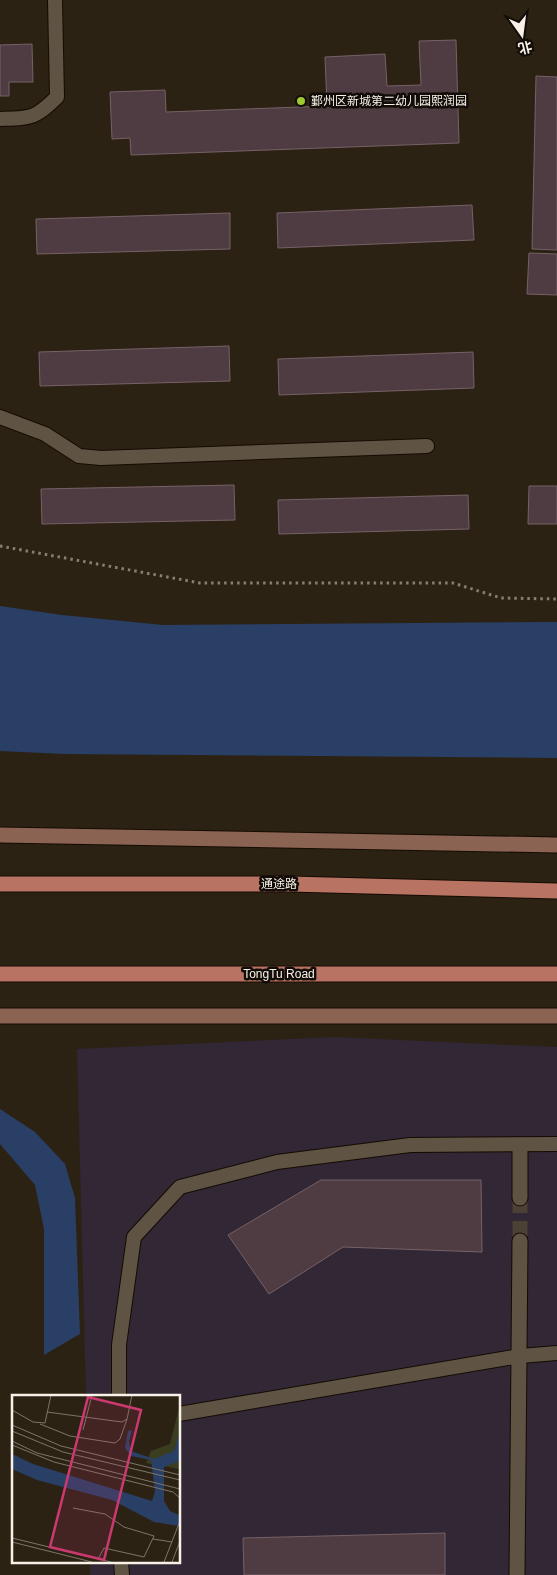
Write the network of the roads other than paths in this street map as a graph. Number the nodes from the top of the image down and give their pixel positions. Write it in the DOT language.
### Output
graph roads {
  1 [pos="55,0"];
  2 [pos="0,119"];
  3 [pos="0,417"];
  4 [pos="427,446"];
  5 [pos="0,835"];
  6 [pos="557,845"];
  7 [pos="0,884"];
  8 [pos="557,891"];
  9 [pos="0,974"];
  10 [pos="557,974"];
  11 [pos="0,1016"];
  12 [pos="557,1016"];
  13 [pos="557,1144"];
  14 [pos="520,1145"];
  15 [pos="520,1198"];
  16 [pos="520,1241"];
  17 [pos="557,1353"];
  18 [pos="520,1356"];
  19 [pos="119,1395"];
  20 [pos="180,1414"];
  21 [pos="121,1562"];
  22 [pos="122,1575"];
  23 [pos="517,1575"];
  1 -- 2 [label="lane"];
  3 -- 4 [label="lane"];
  5 -- 6 [label="main road"];
  7 -- 8 [label="main road, 通途路"];
  9 -- 10 [label="main road, TongTu Road"];
  11 -- 12 [label="main road"];
  13 -- 14 [label="lane"];
  14 -- 15 [label="street"];
  14 -- 19 [label="lane"];
  16 -- 18 [label="street"];
  17 -- 18 [label="lane"];
  18 -- 20 [label="lane"];
  18 -- 23 [label="street"];
  21 -- 22 [label="lane"];
}
